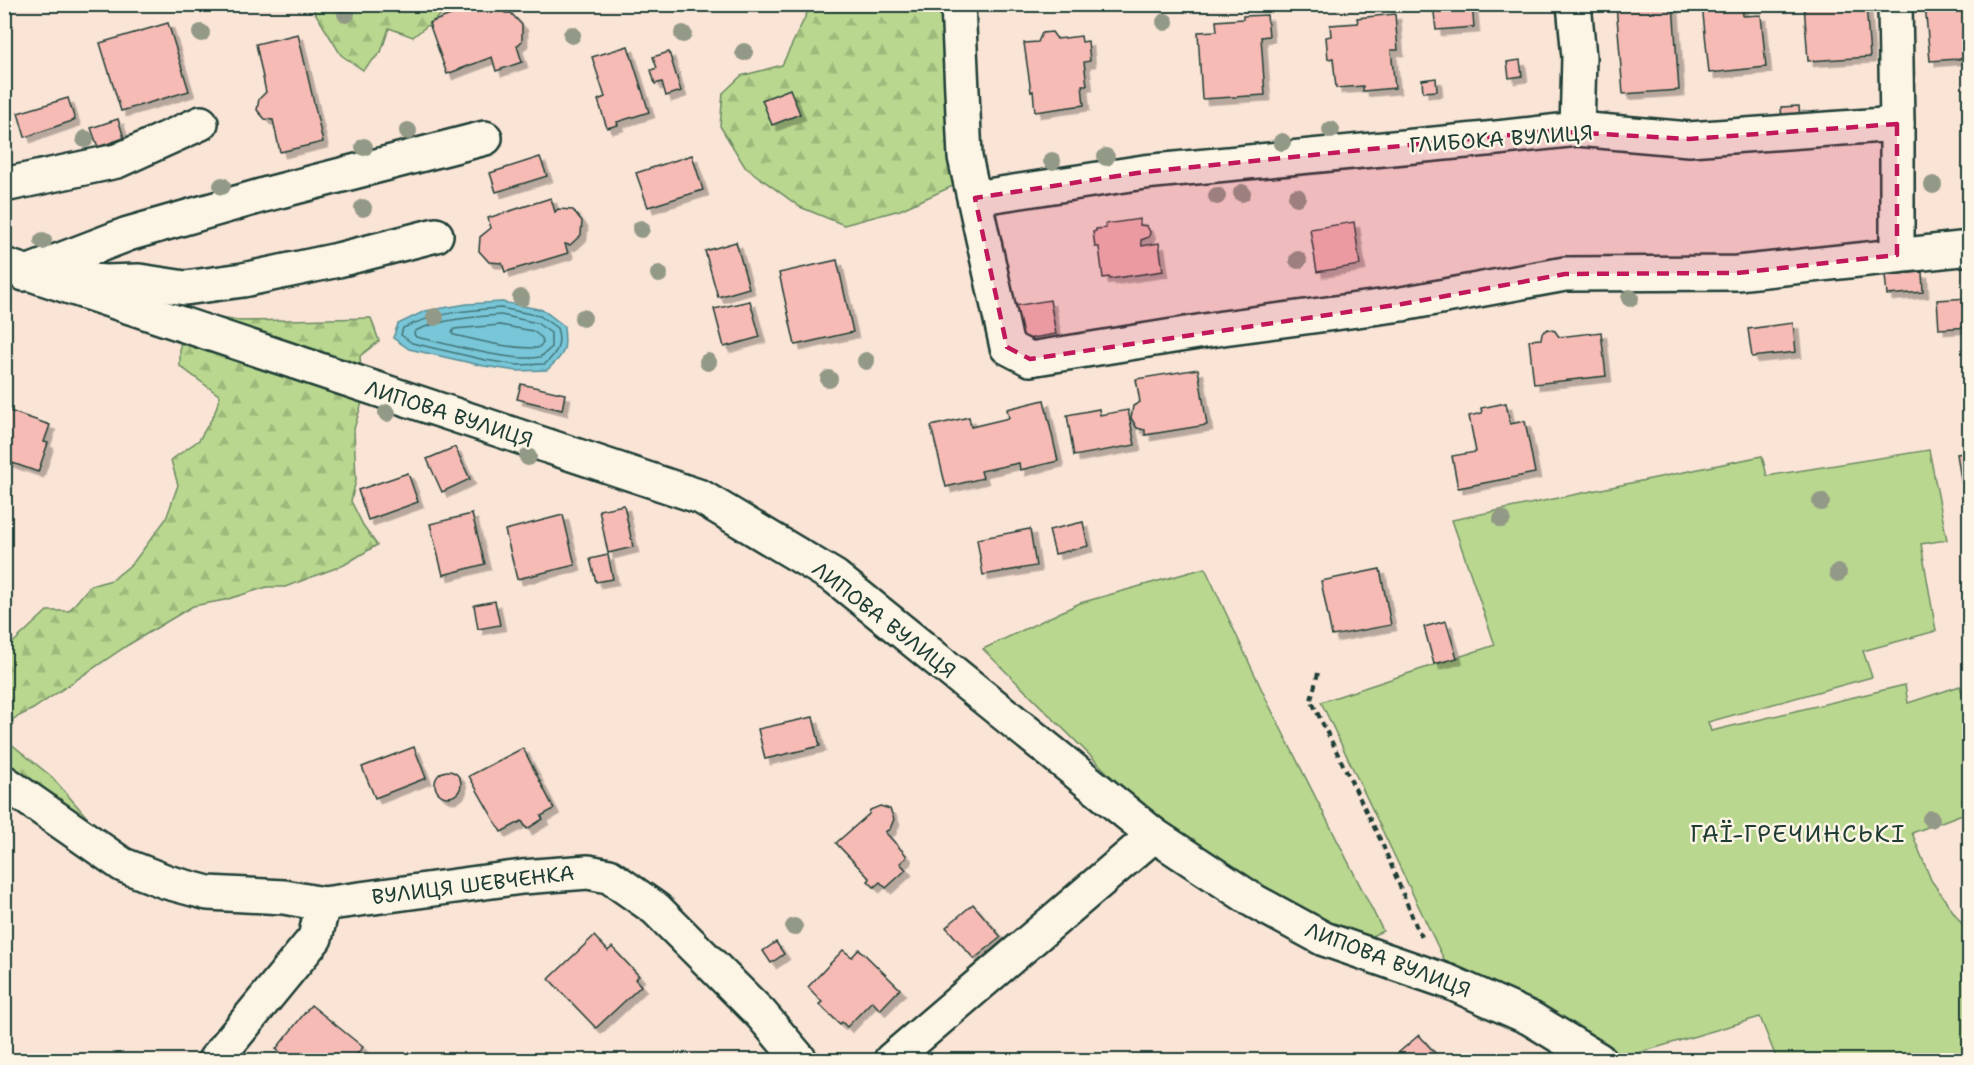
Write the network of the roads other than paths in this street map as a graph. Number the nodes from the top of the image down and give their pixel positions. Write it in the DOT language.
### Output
graph roads {
  1 [pos="958,4"];
  2 [pos="1574,4"];
  3 [pos="1895,4"];
  4 [pos="201,123"];
  5 [pos="1897,124"];
  6 [pos="1577,129"];
  7 [pos="485,138"];
  8 [pos="4,185"];
  9 [pos="975,198"];
  10 [pos="436,235"];
  11 [pos="1970,248"];
  12 [pos="1897,255"];
  13 [pos="14,270"];
  14 [pos="4,782"];
  15 [pos="1154,835"];
  16 [pos="323,904"];
  17 [pos="216,1060"];
  18 [pos="800,1060"];
  19 [pos="891,1060"];
  20 [pos="1599,1060"];
  1 -- 9 [label="street"];
  2 -- 6 [label="street"];
  3 -- 5 [label="street"];
  4 -- 8 [label="street"];
  5 -- 6 [label="street, ГЛИБОКА ВУЛИЦЯ"];
  5 -- 12 [label="street"];
  6 -- 9 [label="street, ГЛИБОКА ВУЛИЦЯ"];
  7 -- 13 [label="street"];
  9 -- 12 [label="street"];
  10 -- 13 [label="street"];
  11 -- 12 [label="street"];
  13 -- 15 [label="street, ЛИПОВА ВУЛИЦЯ"];
  14 -- 16 [label="street, ВУЛИЦЯ ШЕВЧЕНКА"];
  15 -- 19 [label="street"];
  15 -- 20 [label="street, ЛИПОВА ВУЛИЦЯ"];
  16 -- 17 [label="street"];
  16 -- 18 [label="street, ВУЛИЦЯ ШЕВЧЕНКА"];
}
